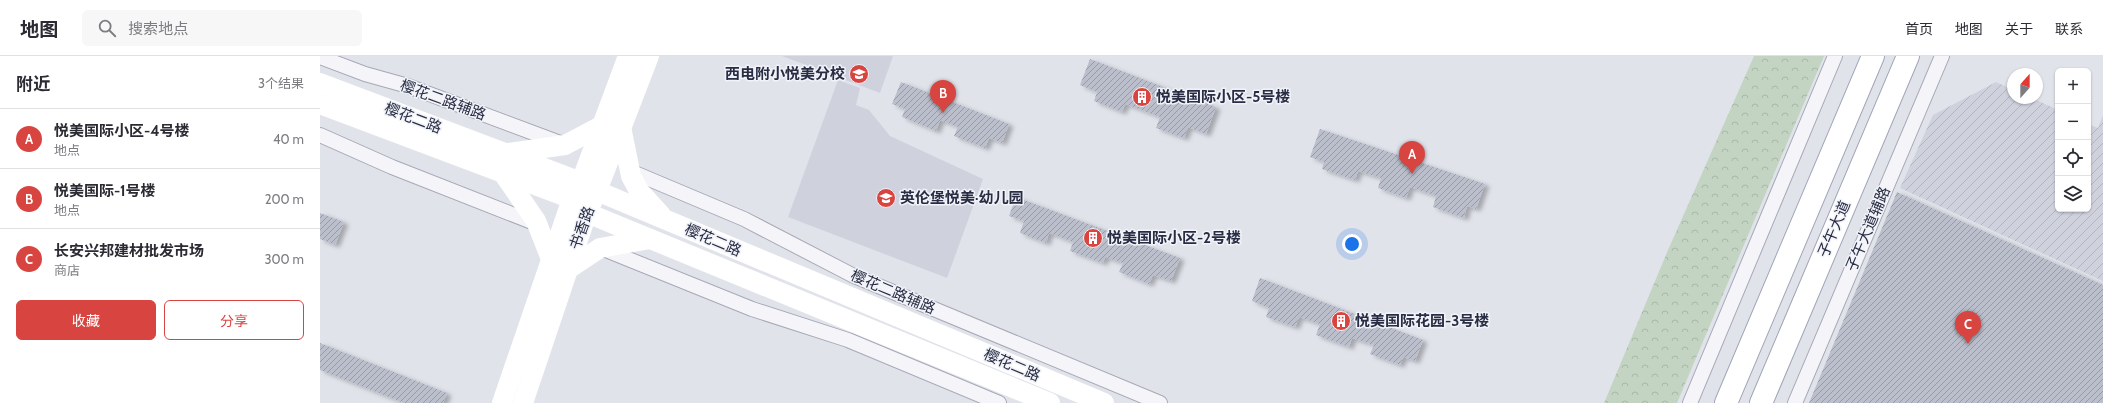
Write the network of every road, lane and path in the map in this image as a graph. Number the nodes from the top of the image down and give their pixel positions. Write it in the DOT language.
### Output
graph roads {
  1 [pos="628,56"];
  2 [pos="649,56"];
  3 [pos="1835,56"];
  4 [pos="1873,56"];
  5 [pos="1908,56"];
  6 [pos="1942,56"];
  7 [pos="320,57"];
  8 [pos="320,83"];
  9 [pos="320,104"];
  10 [pos="601,126"];
  11 [pos="622,128"];
  12 [pos="320,135"];
  13 [pos="565,145"];
  14 [pos="507,154"];
  15 [pos="630,171"];
  16 [pos="503,173"];
  17 [pos="589,187"];
  18 [pos="572,199"];
  19 [pos="587,213"];
  20 [pos="664,220"];
  21 [pos="537,224"];
  22 [pos="650,239"];
  23 [pos="600,248"];
  24 [pos="551,259"];
  25 [pos="567,270"];
  26 [pos="502,403"];
  27 [pos="523,403"];
  28 [pos="999,403"];
  29 [pos="1050,403"];
  30 [pos="1104,403"];
  31 [pos="1160,403"];
  32 [pos="1690,403"];
  33 [pos="1726,403"];
  34 [pos="1761,403"];
  35 [pos="1795,403"];
  1 -- 10 [label="main road, 书香路"];
  2 -- 11 [label="main road, 书香路"];
  3 -- 32 [label="street"];
  4 -- 33 [label="main road"];
  5 -- 34 [label="main road, 子午大道"];
  6 -- 35 [label="street, 子午大道辅路"];
  7 -- 13 [label="street, 樱花二路辅路"];
  8 -- 14 [label="main road, 樱花二路"];
  9 -- 16 [label="main road, 樱花二路"];
  10 -- 13 [label="main road"];
  10 -- 17 [label="main road, 书香路"];
  11 -- 15 [label="main road"];
  11 -- 17 [label="main road, 书香路"];
  12 -- 21 [label="street"];
  13 -- 14 [label="main road"];
  14 -- 17 [label="main road, 樱花二路"];
  15 -- 20 [label="main road"];
  15 -- 31 [label="street, 樱花二路辅路"];
  16 -- 18 [label="main road, 樱花二路"];
  16 -- 21 [label="main road"];
  17 -- 18 [label="main road, 书香路"];
  17 -- 19 [label="main road, 书香路"];
  17 -- 20 [label="main road, 樱花二路"];
  18 -- 19 [label="main road, 樱花二路"];
  18 -- 24 [label="main road, 书香路"];
  19 -- 22 [label="main road, 樱花二路"];
  19 -- 25 [label="main road, 书香路"];
  20 -- 30 [label="main road, 樱花二路"];
  21 -- 24 [label="main road"];
  22 -- 23 [label="main road"];
  22 -- 29 [label="main road, 樱花二路"];
  23 -- 25 [label="main road"];
  23 -- 28 [label="street"];
  24 -- 26 [label="main road, 书香路"];
  25 -- 27 [label="main road, 书香路"];
}
